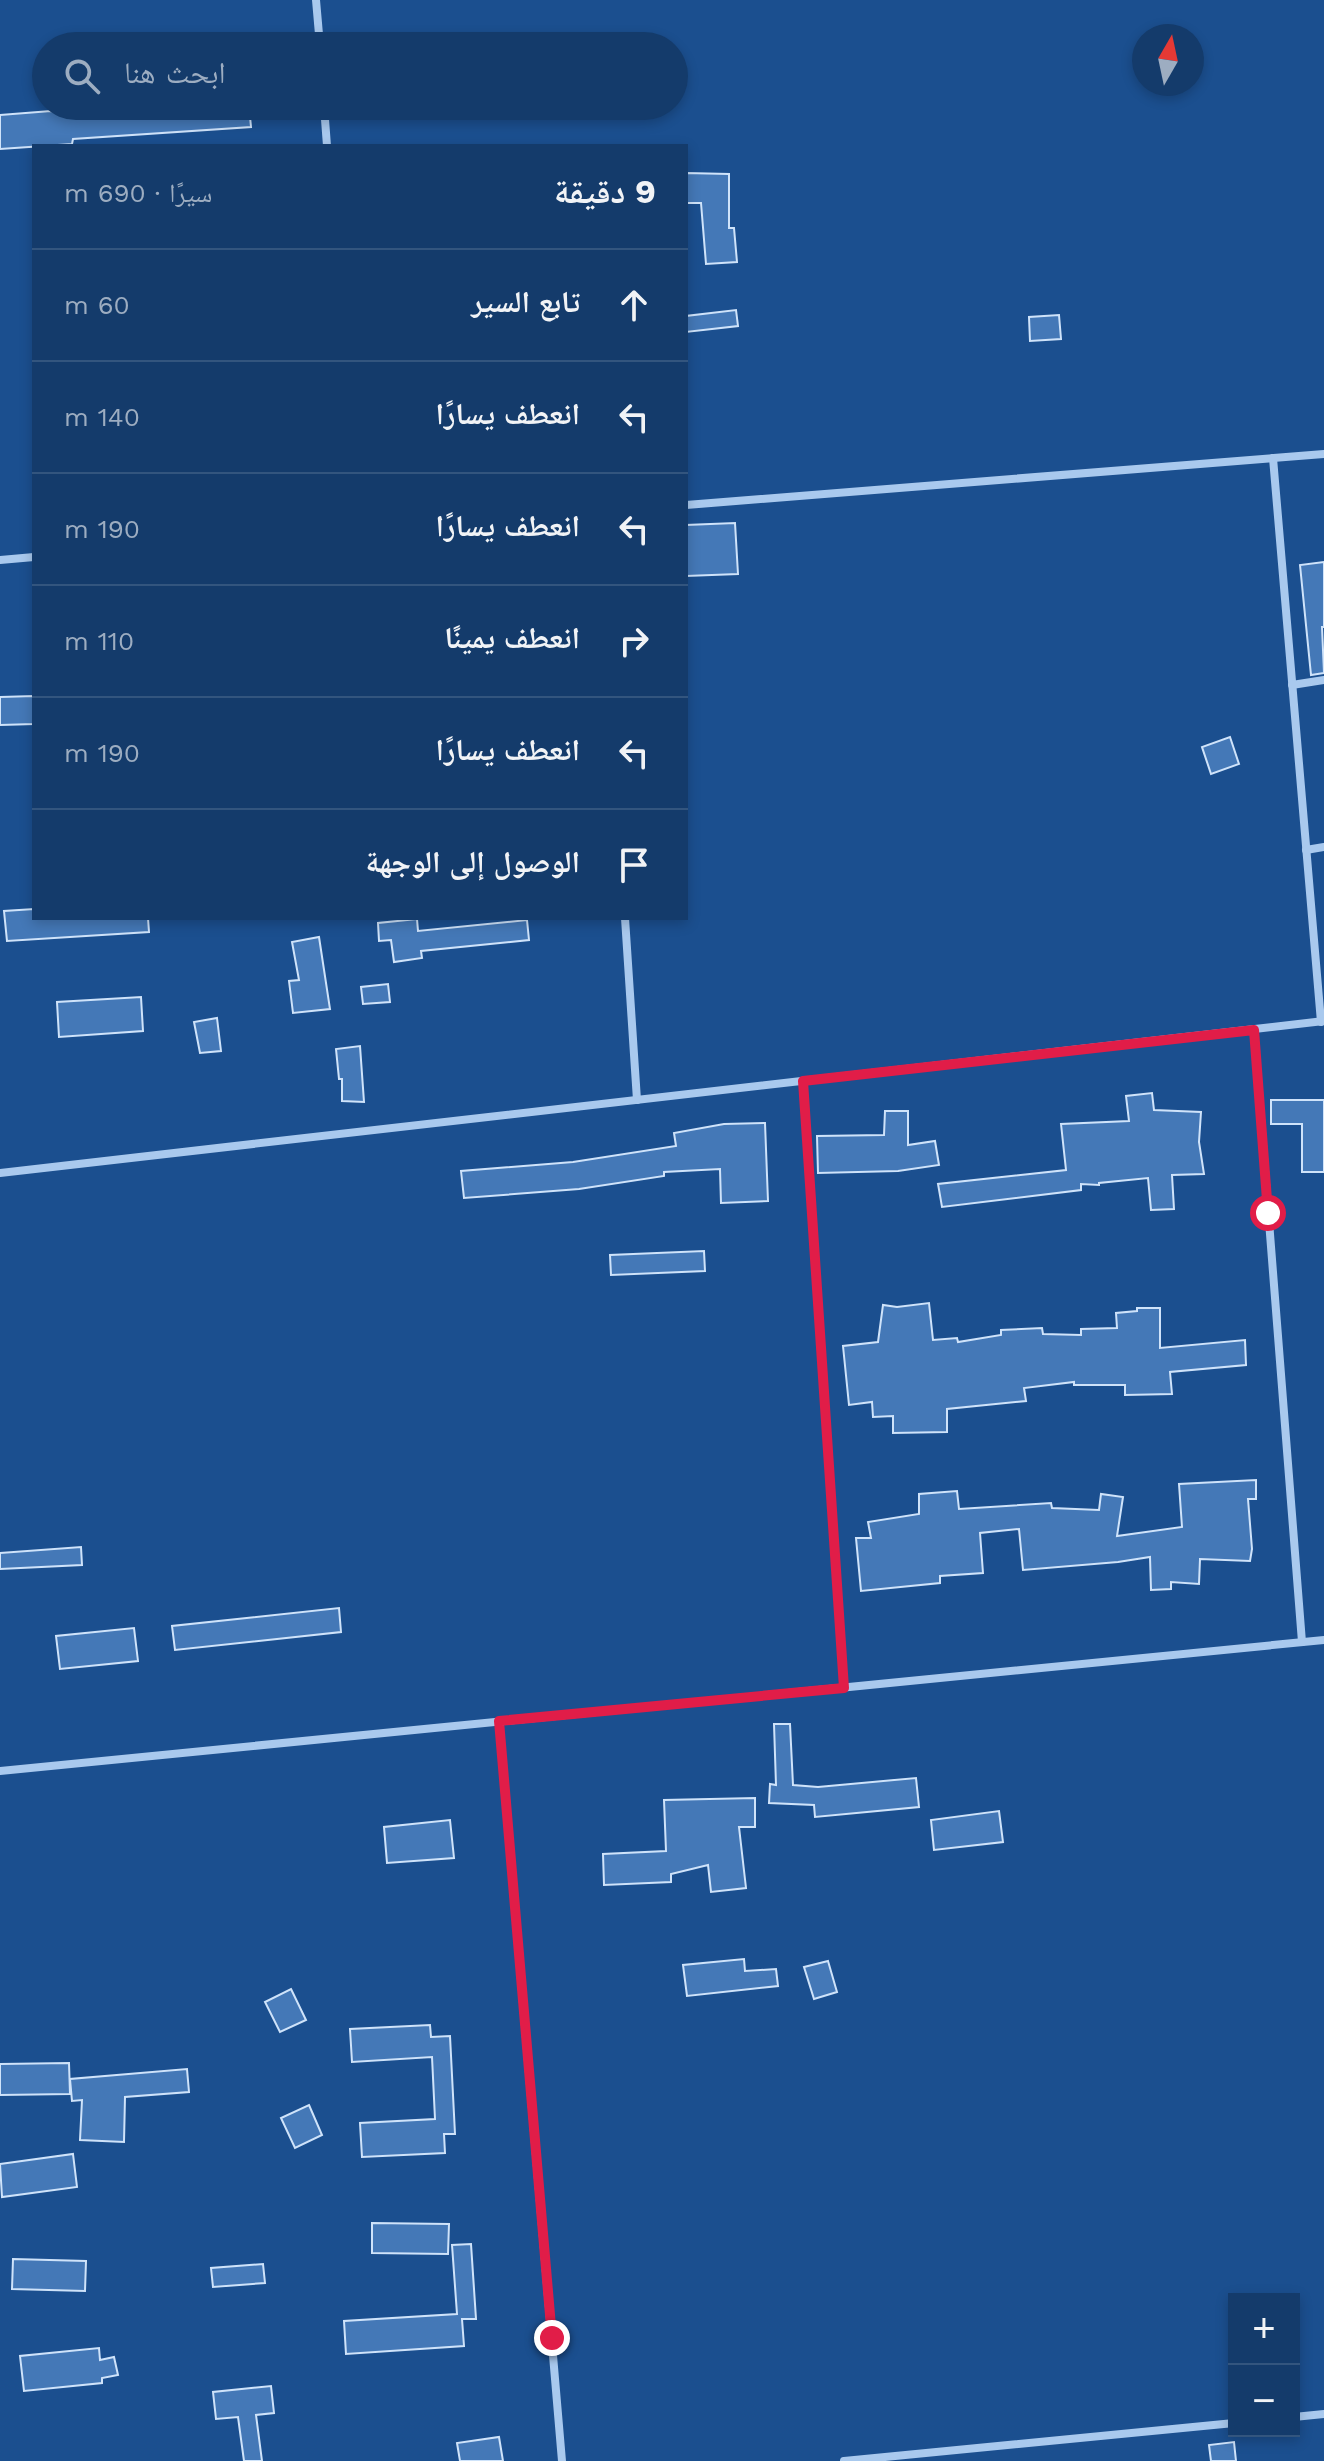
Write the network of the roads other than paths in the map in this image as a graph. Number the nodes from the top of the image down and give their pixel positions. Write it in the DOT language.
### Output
graph roads {
  1 [pos="316,0"];
  2 [pos="319,32"];
  3 [pos="325,120"];
  4 [pos="327,144"];
  5 [pos="1324,454"];
  6 [pos="1273,458"];
  7 [pos="688,505"];
  8 [pos="32,557"];
  9 [pos="0,560"];
  10 [pos="1324,680"];
  11 [pos="1292,685"];
  12 [pos="1324,847"];
  13 [pos="1306,850"];
  14 [pos="625,920"];
  15 [pos="1322,1022"];
  16 [pos="1254,1030"];
  17 [pos="803,1081"];
  18 [pos="637,1100"];
  19 [pos="0,1173"];
  20 [pos="1324,1640"];
  21 [pos="1302,1642"];
  22 [pos="844,1688"];
  23 [pos="499,1721"];
  24 [pos="0,1771"];
  25 [pos="1324,2414"];
  26 [pos="1300,2416"];
  27 [pos="1228,2424"];
  28 [pos="562,2461"];
  29 [pos="844,2461"];
  1 -- 2 [label="street"];
  3 -- 4 [label="street"];
  5 -- 6 [label="street"];
  6 -- 7 [label="street"];
  6 -- 11 [label="street"];
  8 -- 9 [label="street"];
  10 -- 11 [label="street"];
  11 -- 13 [label="street"];
  12 -- 13 [label="street"];
  13 -- 15 [label="street"];
  14 -- 18 [label="street"];
  15 -- 16 [label="street"];
  16 -- 17 [label="street"];
  16 -- 21 [label="street"];
  17 -- 18 [label="street"];
  17 -- 22 [label="street"];
  18 -- 19 [label="street"];
  20 -- 21 [label="street"];
  21 -- 22 [label="street"];
  22 -- 23 [label="street"];
  23 -- 24 [label="street"];
  23 -- 28 [label="street"];
  25 -- 26 [label="street"];
  27 -- 29 [label="street"];
}
